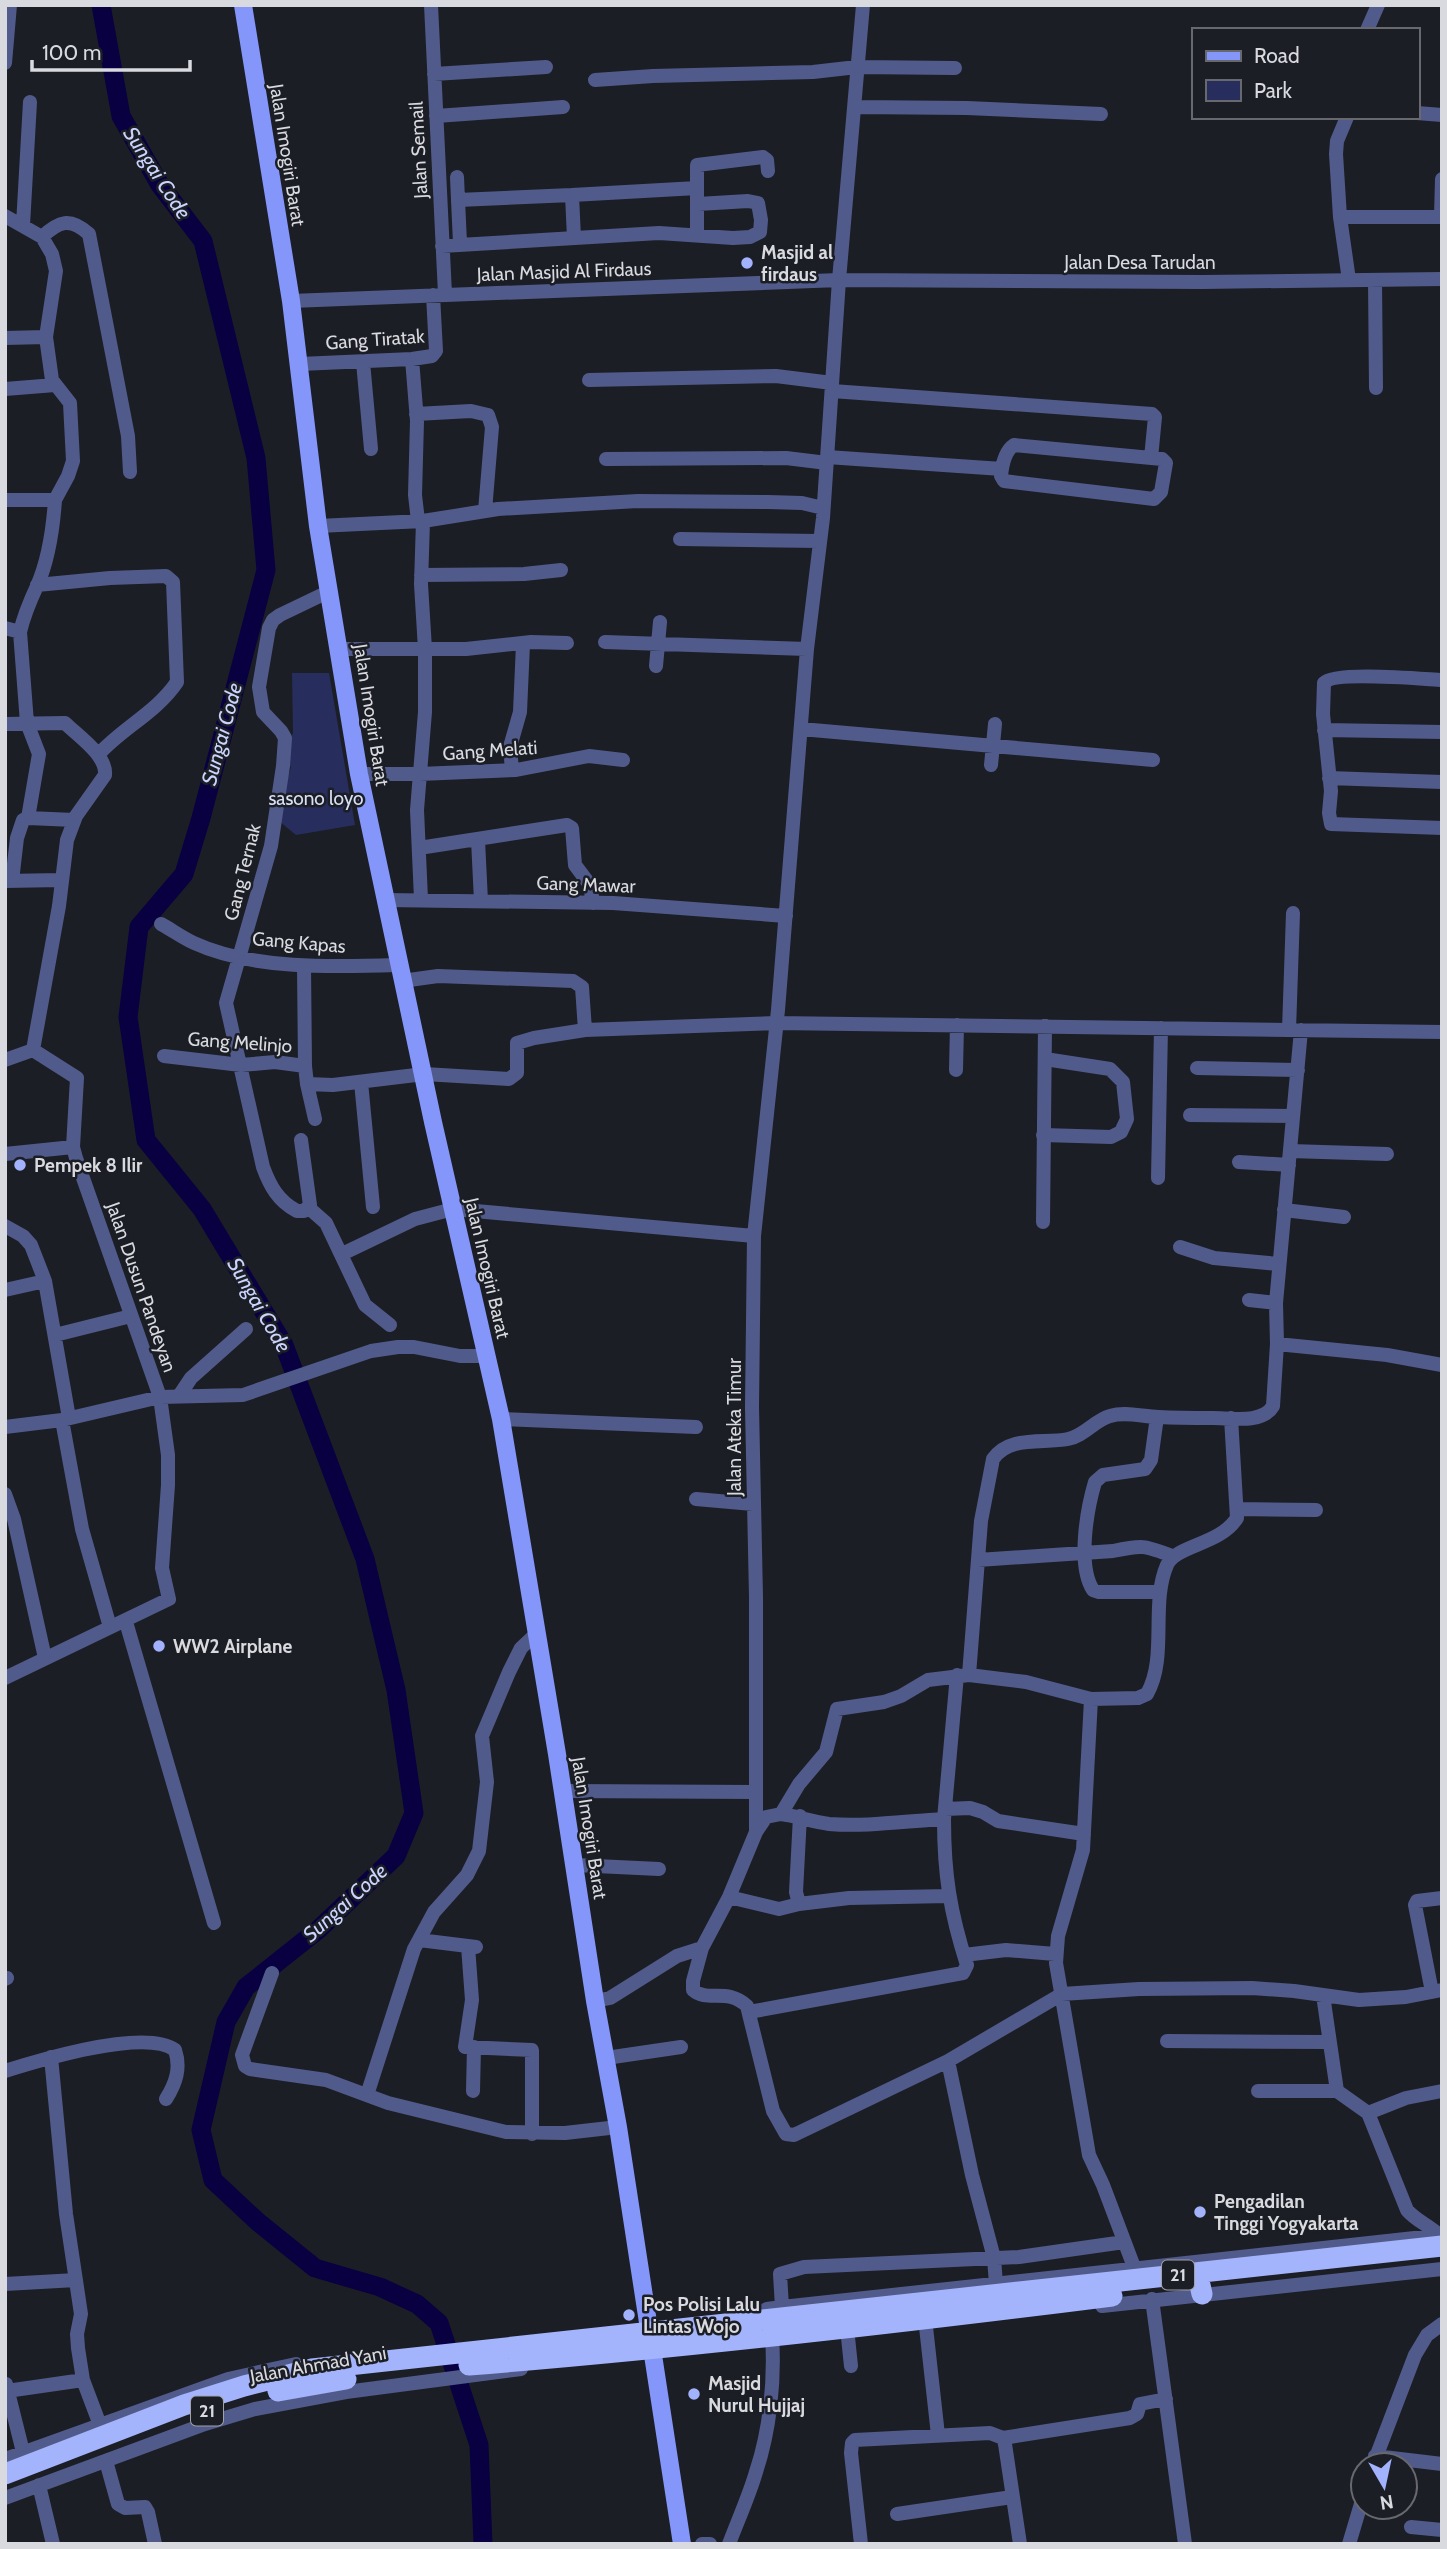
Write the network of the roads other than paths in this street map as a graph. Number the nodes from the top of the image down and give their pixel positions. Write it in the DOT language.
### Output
graph roads {
  1 [pos="10,5"];
  2 [pos="243,5"];
  3 [pos="431,5"];
  4 [pos="863,5"];
  5 [pos="1378,5"];
  6 [pos="1368,28"];
  7 [pos="5,63"];
  8 [pos="546,67"];
  9 [pos="857,67"];
  10 [pos="955,68"];
  11 [pos="434,74"];
  12 [pos="595,80"];
  13 [pos="30,102"];
  14 [pos="563,107"];
  15 [pos="855,107"];
  16 [pos="1419,113"];
  17 [pos="1101,114"];
  18 [pos="1441,115"];
  19 [pos="436,116"];
  20 [pos="1346,119"];
  21 [pos="1442,130"];
  22 [pos="768,170"];
  23 [pos="457,177"];
  24 [pos="1442,179"];
  25 [pos="697,188"];
  26 [pos="572,195"];
  27 [pos="458,200"];
  28 [pos="698,204"];
  29 [pos="1345,216"];
  30 [pos="1441,217"];
  31 [pos="11,220"];
  32 [pos="697,234"];
  33 [pos="42,237"];
  34 [pos="574,239"];
  35 [pos="460,243"];
  36 [pos="442,246"];
  37 [pos="1442,279"];
  38 [pos="839,280"];
  39 [pos="1349,280"];
  40 [pos="1375,280"];
  41 [pos="439,294"];
  42 [pos="290,301"];
  43 [pos="46,337"];
  44 [pos="5,338"];
  45 [pos="412,359"];
  46 [pos="363,362"];
  47 [pos="300,364"];
  48 [pos="589,380"];
  49 [pos="55,385"];
  50 [pos="832,387"];
  51 [pos="1376,388"];
  52 [pos="5,389"];
  53 [pos="416,414"];
  54 [pos="371,449"];
  55 [pos="1151,458"];
  56 [pos="606,460"];
  57 [pos="827,460"];
  58 [pos="1002,469"];
  59 [pos="131,472"];
  60 [pos="5,500"];
  61 [pos="55,500"];
  62 [pos="824,508"];
  63 [pos="485,511"];
  64 [pos="421,521"];
  65 [pos="318,526"];
  66 [pos="680,539"];
  67 [pos="820,541"];
  68 [pos="561,569"];
  69 [pos="421,575"];
  70 [pos="37,585"];
  71 [pos="330,591"];
  72 [pos="660,622"];
  73 [pos="12,630"];
  74 [pos="605,642"];
  75 [pos="523,643"];
  76 [pos="567,643"];
  77 [pos="657,643"];
  78 [pos="340,649"];
  79 [pos="425,649"];
  80 [pos="807,649"];
  81 [pos="656,666"];
  82 [pos="1442,680"];
  83 [pos="27,723"];
  84 [pos="5,724"];
  85 [pos="995,724"];
  86 [pos="802,729"];
  87 [pos="1324,730"];
  88 [pos="1442,732"];
  89 [pos="993,746"];
  90 [pos="98,755"];
  91 [pos="623,760"];
  92 [pos="1153,760"];
  93 [pos="991,765"];
  94 [pos="512,770"];
  95 [pos="359,774"];
  96 [pos="419,774"];
  97 [pos="1329,778"];
  98 [pos="1442,782"];
  99 [pos="29,818"];
  100 [pos="74,820"];
  101 [pos="1442,828"];
  102 [pos="478,840"];
  103 [pos="419,848"];
  104 [pos="61,880"];
  105 [pos="8,881"];
  106 [pos="421,899"];
  107 [pos="386,900"];
  108 [pos="481,901"];
  109 [pos="593,903"];
  110 [pos="1293,913"];
  111 [pos="786,916"];
  112 [pos="161,924"];
  113 [pos="240,956"];
  114 [pos="304,965"];
  115 [pos="400,973"];
  116 [pos="776,1023"];
  117 [pos="957,1025"];
  118 [pos="1045,1026"];
  119 [pos="1161,1028"];
  120 [pos="585,1030"];
  121 [pos="1295,1030"];
  122 [pos="1442,1032"];
  123 [pos="33,1050"];
  124 [pos="164,1056"];
  125 [pos="1045,1059"];
  126 [pos="5,1060"];
  127 [pos="241,1065"];
  128 [pos="305,1066"];
  129 [pos="1197,1068"];
  130 [pos="957,1070"];
  131 [pos="1298,1070"];
  132 [pos="424,1074"];
  133 [pos="361,1082"];
  134 [pos="307,1084"];
  135 [pos="1190,1115"];
  136 [pos="1293,1116"];
  137 [pos="315,1119"];
  138 [pos="1043,1135"];
  139 [pos="301,1140"];
  140 [pos="73,1147"];
  141 [pos="5,1154"];
  142 [pos="1387,1154"];
  143 [pos="1289,1158"];
  144 [pos="1239,1162"];
  145 [pos="1158,1178"];
  146 [pos="373,1207"];
  147 [pos="309,1208"];
  148 [pos="453,1209"];
  149 [pos="1284,1210"];
  150 [pos="1344,1217"];
  151 [pos="1043,1222"];
  152 [pos="5,1226"];
  153 [pos="754,1236"];
  154 [pos="1180,1247"];
  155 [pos="342,1254"];
  156 [pos="1279,1264"];
  157 [pos="45,1281"];
  158 [pos="5,1290"];
  159 [pos="1249,1300"];
  160 [pos="1276,1303"];
  161 [pos="131,1316"];
  162 [pos="390,1325"];
  163 [pos="246,1329"];
  164 [pos="55,1335"];
  165 [pos="1277,1344"];
  166 [pos="487,1356"];
  167 [pos="1442,1365"];
  168 [pos="179,1396"];
  169 [pos="160,1397"];
  170 [pos="1157,1417"];
  171 [pos="1231,1418"];
  172 [pos="65,1419"];
  173 [pos="501,1419"];
  174 [pos="5,1427"];
  175 [pos="696,1427"];
  176 [pos="5,1494"];
  177 [pos="696,1499"];
  178 [pos="753,1504"];
  179 [pos="1238,1509"];
  180 [pos="1316,1510"];
  181 [pos="12,1538"];
  182 [pos="1083,1552"];
  183 [pos="1172,1556"];
  184 [pos="978,1560"];
  185 [pos="1159,1592"];
  186 [pos="127,1622"];
  187 [pos="110,1628"];
  188 [pos="536,1634"];
  189 [pos="45,1658"];
  190 [pos="963,1675"];
  191 [pos="5,1678"];
  192 [pos="1091,1699"];
  193 [pos="563,1791"];
  194 [pos="756,1792"];
  195 [pos="781,1814"];
  196 [pos="944,1814"];
  197 [pos="800,1816"];
  198 [pos="756,1832"];
  199 [pos="1084,1834"];
  200 [pos="575,1864"];
  201 [pos="659,1869"];
  202 [pos="948,1896"];
  203 [pos="729,1897"];
  204 [pos="1442,1898"];
  205 [pos="799,1904"];
  206 [pos="214,1923"];
  207 [pos="419,1940"];
  208 [pos="702,1948"];
  209 [pos="1055,1954"];
  210 [pos="964,1955"];
  211 [pos="272,1973"];
  212 [pos="1439,1993"];
  213 [pos="1062,1994"];
  214 [pos="1323,1995"];
  215 [pos="595,2001"];
  216 [pos="749,2012"];
  217 [pos="1167,2041"];
  218 [pos="1329,2042"];
  219 [pos="474,2047"];
  220 [pos="681,2048"];
  221 [pos="51,2057"];
  222 [pos="606,2058"];
  223 [pos="948,2061"];
  224 [pos="5,2071"];
  225 [pos="473,2091"];
  226 [pos="1258,2091"];
  227 [pos="1337,2091"];
  228 [pos="1442,2091"];
  229 [pos="367,2095"];
  230 [pos="166,2099"];
  231 [pos="1368,2113"];
  232 [pos="618,2127"];
  233 [pos="532,2134"];
  234 [pos="1441,2238"];
  235 [pos="1124,2242"];
  236 [pos="994,2258"];
  237 [pos="1442,2258"];
  238 [pos="1135,2267"];
  239 [pos="1442,2269"];
  240 [pos="1199,2278"];
  241 [pos="76,2280"];
  242 [pos="5,2284"];
  243 [pos="996,2284"];
  244 [pos="1152,2299"];
  245 [pos="782,2307"];
  246 [pos="919,2317"];
  247 [pos="738,2323"];
  248 [pos="1442,2324"];
  249 [pos="850,2328"];
  250 [pos="772,2336"];
  251 [pos="651,2340"];
  252 [pos="489,2362"];
  253 [pos="851,2366"];
  254 [pos="418,2367"];
  255 [pos="83,2380"];
  256 [pos="6,2387"];
  257 [pos="1166,2399"];
  258 [pos="100,2426"];
  259 [pos="938,2435"];
  260 [pos="1003,2438"];
  261 [pos="1378,2451"];
  262 [pos="5,2459"];
  263 [pos="106,2461"];
  264 [pos="1419,2463"];
  265 [pos="1442,2464"];
  266 [pos="33,2468"];
  267 [pos="5,2474"];
  268 [pos="5,2486"];
  269 [pos="1012,2497"];
  270 [pos="5,2498"];
  271 [pos="897,2514"];
  272 [pos="1356,2521"];
  273 [pos="1410,2527"];
  274 [pos="1442,2530"];
  275 [pos="53,2544"];
  276 [pos="155,2544"];
  277 [pos="682,2544"];
  278 [pos="702,2544"];
  279 [pos="710,2544"];
  280 [pos="729,2544"];
  281 [pos="861,2544"];
  282 [pos="1020,2544"];
  283 [pos="1185,2544"];
  284 [pos="1349,2544"];
  1 -- 7 [label="street"];
  2 -- 42 [label="main road, Jalan Imogiri Barat"];
  3 -- 11 [label="street, Jalan Semail"];
  4 -- 9 [label="street, Jalan Ateka Timur"];
  5 -- 6 [label="street"];
  8 -- 11 [label="street"];
  9 -- 10 [label="street"];
  9 -- 12 [label="street"];
  9 -- 15 [label="street, Jalan Ateka Timur"];
  11 -- 19 [label="street, Jalan Semail"];
  13 -- 31 [label="street"];
  14 -- 19 [label="street"];
  15 -- 17 [label="street"];
  15 -- 38 [label="street, Jalan Ateka Timur"];
  16 -- 18 [label="street"];
  18 -- 21 [label="street"];
  19 -- 36 [label="street, Jalan Semail"];
  20 -- 29 [label="street"];
  22 -- 25 [label="street"];
  23 -- 27 [label="street"];
  24 -- 30 [label="street"];
  25 -- 26 [label="street"];
  25 -- 28 [label="street"];
  26 -- 27 [label="street"];
  26 -- 34 [label="street"];
  27 -- 35 [label="street"];
  28 -- 32 [label="street"];
  28 -- 32 [label="street"];
  29 -- 30 [label="street"];
  29 -- 39 [label="street"];
  31 -- 33 [label="street"];
  32 -- 34 [label="street"];
  33 -- 43 [label="street"];
  33 -- 59 [label="street"];
  34 -- 35 [label="street"];
  35 -- 36 [label="street"];
  36 -- 41 [label="street, Jalan Semail"];
  37 -- 40 [label="street, Jalan Desa Tarudan"];
  38 -- 39 [label="street, Jalan Desa Tarudan"];
  38 -- 41 [label="street, Jalan Masjid Al Firdaus"];
  38 -- 50 [label="street, Jalan Ateka Timur"];
  39 -- 40 [label="street, Jalan Desa Tarudan"];
  40 -- 51 [label="street"];
  41 -- 42 [label="street, Jalan Masjid Al Firdaus"];
  41 -- 45 [label="street, Gang Tiratak"];
  42 -- 47 [label="main road, Jalan Imogiri Barat"];
  43 -- 44 [label="street"];
  43 -- 49 [label="street"];
  45 -- 46 [label="street, Gang Tiratak"];
  45 -- 53 [label="street"];
  46 -- 47 [label="street, Gang Tiratak"];
  46 -- 54 [label="street"];
  47 -- 65 [label="main road, Jalan Imogiri Barat"];
  48 -- 50 [label="street"];
  49 -- 52 [label="street"];
  49 -- 61 [label="street"];
  50 -- 55 [label="street"];
  50 -- 57 [label="street, Jalan Ateka Timur"];
  53 -- 63 [label="street"];
  53 -- 64 [label="street"];
  55 -- 58 [label="street"];
  55 -- 58 [label="street"];
  56 -- 57 [label="street"];
  57 -- 58 [label="street"];
  57 -- 62 [label="street, Jalan Ateka Timur"];
  60 -- 61 [label="street"];
  61 -- 70 [label="street"];
  62 -- 63 [label="street"];
  62 -- 67 [label="street, Jalan Ateka Timur"];
  63 -- 64 [label="street"];
  64 -- 65 [label="street"];
  64 -- 69 [label="street"];
  65 -- 71 [label="main road, Jalan Imogiri Barat"];
  66 -- 67 [label="street"];
  67 -- 80 [label="street, Jalan Ateka Timur"];
  68 -- 69 [label="street"];
  69 -- 79 [label="street"];
  70 -- 73 [label="street"];
  70 -- 90 [label="street"];
  71 -- 78 [label="main road, Jalan Imogiri Barat"];
  71 -- 113 [label="street, Gang Ternak"];
  72 -- 77 [label="street"];
  73 -- 83 [label="street"];
  74 -- 77 [label="street"];
  75 -- 76 [label="street"];
  75 -- 79 [label="street"];
  75 -- 94 [label="street"];
  77 -- 80 [label="street"];
  77 -- 81 [label="street"];
  78 -- 79 [label="street"];
  78 -- 95 [label="main road, Jalan Imogiri Barat"];
  79 -- 96 [label="street"];
  80 -- 86 [label="street, Jalan Ateka Timur"];
  82 -- 87 [label="street"];
  83 -- 84 [label="street"];
  83 -- 90 [label="street"];
  83 -- 99 [label="street"];
  85 -- 89 [label="street"];
  86 -- 89 [label="street"];
  86 -- 111 [label="street, Jalan Ateka Timur"];
  87 -- 88 [label="street"];
  87 -- 97 [label="street"];
  89 -- 92 [label="street"];
  89 -- 93 [label="street"];
  90 -- 100 [label="street"];
  91 -- 94 [label="street, Gang Melati"];
  94 -- 96 [label="street, Gang Melati"];
  95 -- 96 [label="street, Gang Melati"];
  95 -- 107 [label="main road, Jalan Imogiri Barat"];
  96 -- 103 [label="street"];
  97 -- 98 [label="street"];
  97 -- 101 [label="street"];
  99 -- 100 [label="street"];
  99 -- 105 [label="street"];
  100 -- 104 [label="street"];
  102 -- 103 [label="street"];
  102 -- 108 [label="street"];
  102 -- 109 [label="street"];
  103 -- 106 [label="street"];
  104 -- 105 [label="street"];
  104 -- 123 [label="street"];
  106 -- 107 [label="street, Gang Mawar"];
  106 -- 108 [label="street, Gang Mawar"];
  107 -- 115 [label="main road, Jalan Imogiri Barat"];
  108 -- 109 [label="street, Gang Mawar"];
  109 -- 111 [label="street, Gang Mawar"];
  110 -- 121 [label="street"];
  111 -- 116 [label="street, Jalan Ateka Timur"];
  112 -- 113 [label="street, Gang Kapas"];
  113 -- 114 [label="street, Gang Kapas"];
  113 -- 127 [label="street, Gang Ternak"];
  114 -- 115 [label="street, Gang Kapas"];
  114 -- 128 [label="street"];
  115 -- 120 [label="street, Gang Kapas"];
  115 -- 132 [label="main road, Jalan Imogiri Barat"];
  116 -- 117 [label="street"];
  116 -- 120 [label="street"];
  116 -- 153 [label="street, Jalan Ateka Timur"];
  117 -- 118 [label="street"];
  117 -- 130 [label="street"];
  118 -- 119 [label="street"];
  118 -- 125 [label="street"];
  119 -- 121 [label="street"];
  119 -- 145 [label="street"];
  120 -- 132 [label="street"];
  121 -- 122 [label="street"];
  121 -- 131 [label="street"];
  123 -- 126 [label="street"];
  123 -- 140 [label="street, Jalan Dusun Pandeyan"];
  124 -- 127 [label="street, Gang Melinjo"];
  125 -- 138 [label="street"];
  125 -- 138 [label="street"];
  127 -- 128 [label="street, Gang Melinjo"];
  127 -- 147 [label="street, Gang Ternak"];
  128 -- 134 [label="street, Gang Melinjo"];
  129 -- 131 [label="street"];
  131 -- 136 [label="street"];
  132 -- 133 [label="street"];
  132 -- 148 [label="main road, Jalan Imogiri Barat"];
  133 -- 134 [label="street"];
  133 -- 146 [label="street"];
  134 -- 137 [label="street, Gang Melinjo"];
  135 -- 136 [label="street"];
  136 -- 143 [label="street"];
  138 -- 151 [label="street"];
  139 -- 147 [label="street"];
  140 -- 141 [label="street"];
  140 -- 161 [label="street, Jalan Dusun Pandeyan"];
  142 -- 143 [label="street"];
  143 -- 144 [label="street"];
  143 -- 149 [label="street"];
  147 -- 155 [label="street"];
  148 -- 153 [label="street"];
  148 -- 155 [label="street"];
  148 -- 166 [label="main road, Jalan Imogiri Barat"];
  149 -- 150 [label="street"];
  149 -- 156 [label="street"];
  152 -- 157 [label="street"];
  153 -- 178 [label="street, Jalan Ateka Timur"];
  154 -- 156 [label="street"];
  155 -- 162 [label="street"];
  156 -- 160 [label="street"];
  157 -- 158 [label="street"];
  157 -- 164 [label="street"];
  159 -- 160 [label="street"];
  160 -- 165 [label="street"];
  161 -- 164 [label="street"];
  161 -- 169 [label="street, Jalan Dusun Pandeyan"];
  163 -- 168 [label="street"];
  164 -- 172 [label="street"];
  165 -- 167 [label="street"];
  165 -- 171 [label="street"];
  166 -- 168 [label="street, Jalan Dusun Pandeyan"];
  166 -- 173 [label="main road, Jalan Imogiri Barat"];
  168 -- 169 [label="street, Jalan Dusun Pandeyan"];
  169 -- 172 [label="street"];
  169 -- 186 [label="street"];
  170 -- 171 [label="street"];
  170 -- 182 [label="street"];
  170 -- 184 [label="street"];
  171 -- 179 [label="street"];
  172 -- 174 [label="street"];
  172 -- 187 [label="street"];
  173 -- 175 [label="street"];
  173 -- 188 [label="main road, Jalan Imogiri Barat"];
  176 -- 181 [label="street"];
  177 -- 178 [label="street"];
  178 -- 194 [label="street, Jalan Ateka Timur"];
  179 -- 180 [label="street"];
  179 -- 183 [label="street"];
  181 -- 189 [label="street"];
  182 -- 183 [label="street"];
  182 -- 184 [label="street"];
  182 -- 185 [label="street"];
  183 -- 185 [label="street"];
  184 -- 190 [label="street"];
  185 -- 192 [label="street"];
  186 -- 187 [label="street"];
  186 -- 206 [label="street"];
  187 -- 189 [label="street"];
  188 -- 193 [label="main road, Jalan Imogiri Barat"];
  188 -- 207 [label="street"];
  189 -- 191 [label="street"];
  190 -- 192 [label="street"];
  190 -- 195 [label="street"];
  190 -- 196 [label="street"];
  192 -- 199 [label="street"];
  193 -- 194 [label="street"];
  193 -- 200 [label="main road, Jalan Imogiri Barat"];
  194 -- 198 [label="street, Jalan Ateka Timur"];
  195 -- 197 [label="street"];
  195 -- 198 [label="street"];
  196 -- 197 [label="street"];
  196 -- 199 [label="street"];
  196 -- 202 [label="street"];
  197 -- 205 [label="street"];
  198 -- 203 [label="street"];
  199 -- 209 [label="street"];
  200 -- 201 [label="street"];
  200 -- 215 [label="main road, Jalan Imogiri Barat"];
  202 -- 205 [label="street"];
  202 -- 210 [label="street"];
  203 -- 205 [label="street"];
  203 -- 208 [label="street"];
  204 -- 212 [label="street"];
  207 -- 219 [label="street"];
  207 -- 229 [label="street"];
  208 -- 215 [label="street"];
  208 -- 216 [label="street"];
  209 -- 210 [label="street"];
  209 -- 213 [label="street"];
  210 -- 216 [label="street"];
  211 -- 229 [label="street"];
  212 -- 214 [label="street"];
  213 -- 214 [label="street"];
  213 -- 223 [label="street"];
  213 -- 235 [label="street"];
  214 -- 218 [label="street"];
  215 -- 222 [label="main road, Jalan Imogiri Barat"];
  216 -- 223 [label="street"];
  217 -- 218 [label="street"];
  218 -- 227 [label="street"];
  219 -- 225 [label="street"];
  219 -- 233 [label="street"];
  220 -- 222 [label="street"];
  221 -- 224 [label="street"];
  221 -- 230 [label="street"];
  221 -- 241 [label="street"];
  222 -- 232 [label="main road, Jalan Imogiri Barat"];
  223 -- 236 [label="street"];
  226 -- 227 [label="street"];
  227 -- 231 [label="street"];
  228 -- 231 [label="street"];
  229 -- 233 [label="street"];
  231 -- 234 [label="street"];
  232 -- 233 [label="street"];
  232 -- 251 [label="main road, Jalan Imogiri Barat"];
  234 -- 240 [label="highway, 21"];
  235 -- 236 [label="street"];
  235 -- 238 [label="street"];
  236 -- 243 [label="street"];
  236 -- 245 [label="street"];
  237 -- 240 [label="highway, 21"];
  238 -- 240 [label="street"];
  238 -- 243 [label="street"];
  239 -- 240 [label="street"];
  240 -- 244 [label="street"];
  240 -- 246 [label="highway, 21"];
  241 -- 242 [label="street"];
  241 -- 255 [label="street"];
  243 -- 245 [label="street"];
  244 -- 246 [label="street"];
  244 -- 257 [label="street"];
  245 -- 247 [label="street"];
  246 -- 247 [label="highway, 21"];
  246 -- 249 [label="highway, 21"];
  246 -- 259 [label="street"];
  247 -- 251 [label="highway, 21"];
  248 -- 261 [label="street"];
  249 -- 250 [label="highway, 21"];
  249 -- 253 [label="street"];
  250 -- 251 [label="highway, 21"];
  250 -- 280 [label="street"];
  251 -- 252 [label="highway, Jalan Ahmad Yani / 21"];
  251 -- 252 [label="highway, Jalan Ahmad Yani / 21"];
  251 -- 277 [label="main road, Jalan Imogiri Barat"];
  252 -- 254 [label="highway, Jalan Ahmad Yani / 21"];
  254 -- 258 [label="street"];
  254 -- 263 [label="street"];
  254 -- 266 [label="highway, Jalan Ahmad Yani / 21"];
  255 -- 256 [label="street"];
  255 -- 258 [label="street"];
  256 -- 266 [label="street"];
  257 -- 260 [label="street"];
  257 -- 283 [label="street"];
  258 -- 266 [label="street"];
  259 -- 260 [label="street"];
  259 -- 281 [label="street"];
  260 -- 269 [label="street"];
  262 -- 266 [label="street"];
  263 -- 266 [label="street"];
  263 -- 276 [label="street"];
  264 -- 265 [label="street"];
  266 -- 267 [label="highway, Jalan Ahmad Yani / 21"];
  266 -- 268 [label="highway, Jalan Ahmad Yani / 21"];
  266 -- 270 [label="street"];
  266 -- 275 [label="street"];
  269 -- 271 [label="street"];
  269 -- 282 [label="street"];
  272 -- 284 [label="street"];
  273 -- 274 [label="street"];
  278 -- 279 [label="street"];
}
